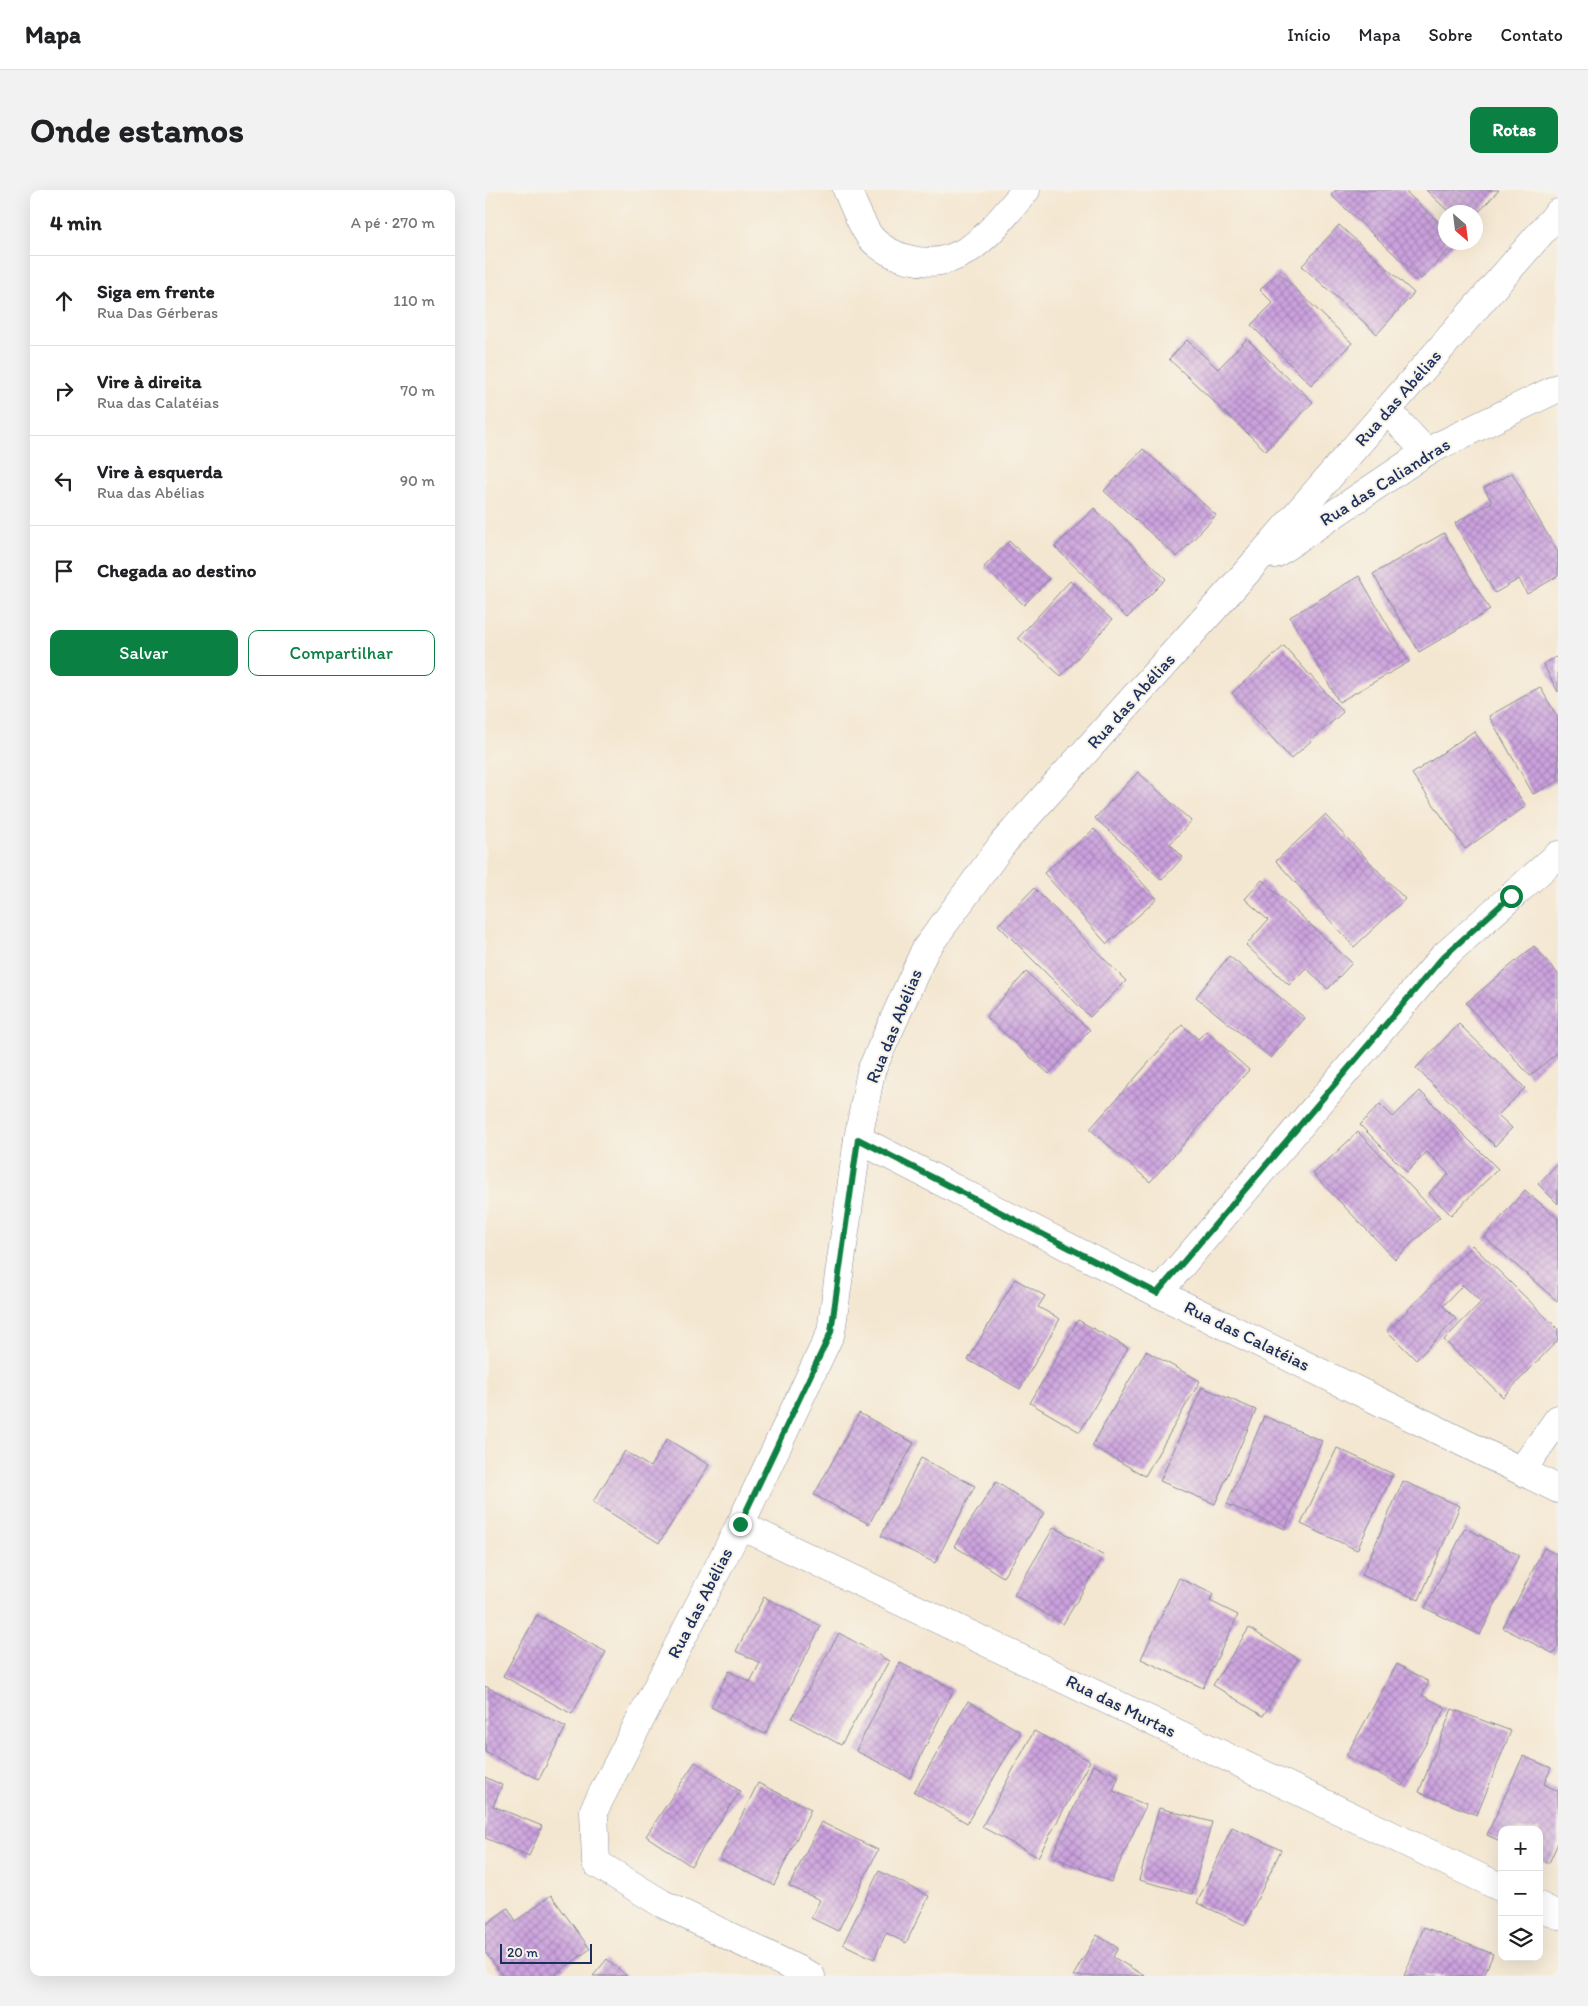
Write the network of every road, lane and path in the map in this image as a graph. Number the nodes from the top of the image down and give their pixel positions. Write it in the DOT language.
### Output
graph roads {
  1 [pos="847,190"];
  2 [pos="1026,190"];
  3 [pos="1558,213"];
  4 [pos="1558,388"];
  5 [pos="1387,410"];
  6 [pos="1426,452"];
  7 [pos="1245,574"];
  8 [pos="1558,855"];
  9 [pos="858,1139"];
  10 [pos="1157,1293"];
  11 [pos="1558,1419"];
  12 [pos="1521,1470"];
  13 [pos="1558,1489"];
  14 [pos="740,1524"];
  15 [pos="1498,1886"];
  16 [pos="1543,1908"];
  17 [pos="1558,1915"];
  18 [pos="811,1976"];
  1 -- 2 [label="street"];
  3 -- 5 [label="street, Rua das Abélias"];
  4 -- 6 [label="street, Rua das Caliandras"];
  5 -- 6 [label="street"];
  5 -- 7 [label="street, Rua das Abélias"];
  6 -- 7 [label="street, Rua das Caliandras"];
  7 -- 9 [label="street, Rua das Abélias"];
  8 -- 10 [label="street"];
  9 -- 10 [label="street, Rua das Calatéias"];
  9 -- 14 [label="street, Rua das Abélias"];
  10 -- 12 [label="street, Rua das Calatéias"];
  11 -- 12 [label="street"];
  12 -- 13 [label="street, Rua das Calatéias"];
  14 -- 15 [label="street, Rua das Murtas"];
  14 -- 18 [label="street, Rua das Abélias"];
  16 -- 17 [label="street"];
}
